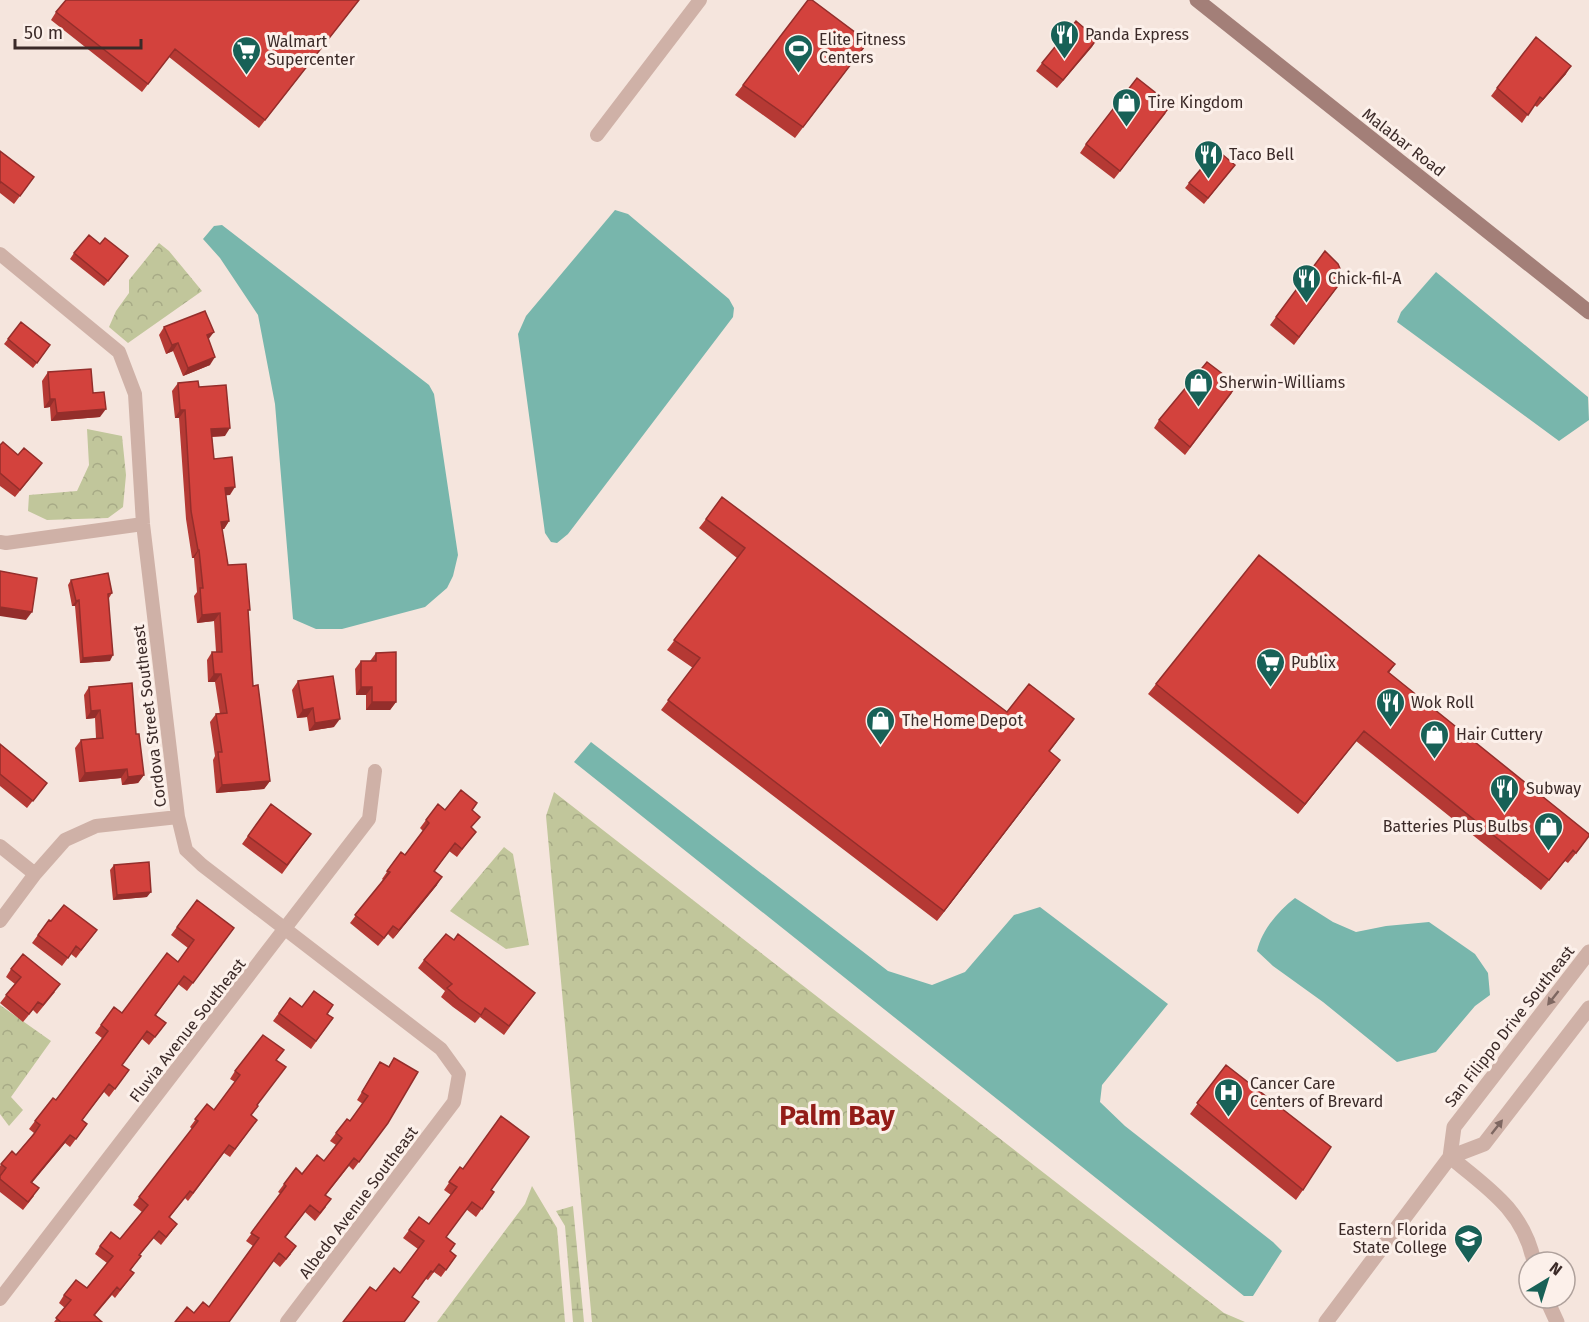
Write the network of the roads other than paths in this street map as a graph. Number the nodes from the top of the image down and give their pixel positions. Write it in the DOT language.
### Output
graph roads {
  1 [pos="700,0"];
  2 [pos="1197,0"];
  3 [pos="597,135"];
  4 [pos="0,254"];
  5 [pos="1589,312"];
  6 [pos="143,524"];
  7 [pos="0,542"];
  8 [pos="375,771"];
  9 [pos="178,817"];
  10 [pos="0,846"];
  11 [pos="35,874"];
  12 [pos="0,921"];
  13 [pos="286,928"];
  14 [pos="1589,952"];
  15 [pos="1589,1008"];
  16 [pos="454,1102"];
  17 [pos="1450,1158"];
  18 [pos="1532,1250"];
  19 [pos="0,1299"];
  20 [pos="287,1322"];
  21 [pos="1326,1322"];
  1 -- 3 [label="street"];
  2 -- 5 [label="main road, Malabar Road"];
  4 -- 6 [label="street, Cordova Street Southeast"];
  6 -- 7 [label="street"];
  6 -- 9 [label="street, Cordova Street Southeast"];
  8 -- 13 [label="street, Fluvia Avenue Southeast"];
  9 -- 11 [label="street"];
  9 -- 13 [label="street, Cordova Street Southeast"];
  10 -- 11 [label="street"];
  11 -- 12 [label="street"];
  13 -- 16 [label="street, Cordova Street Southeast"];
  13 -- 19 [label="street, Fluvia Avenue Southeast"];
  14 -- 17 [label="street, San Filippo Drive Southeast, one-way"];
  17 -- 15 [label="street, one-way"];
  16 -- 20 [label="street, Albedo Avenue Southeast"];
  17 -- 18 [label="street"];
  17 -- 21 [label="street, San Filippo Drive Southeast"];
}
